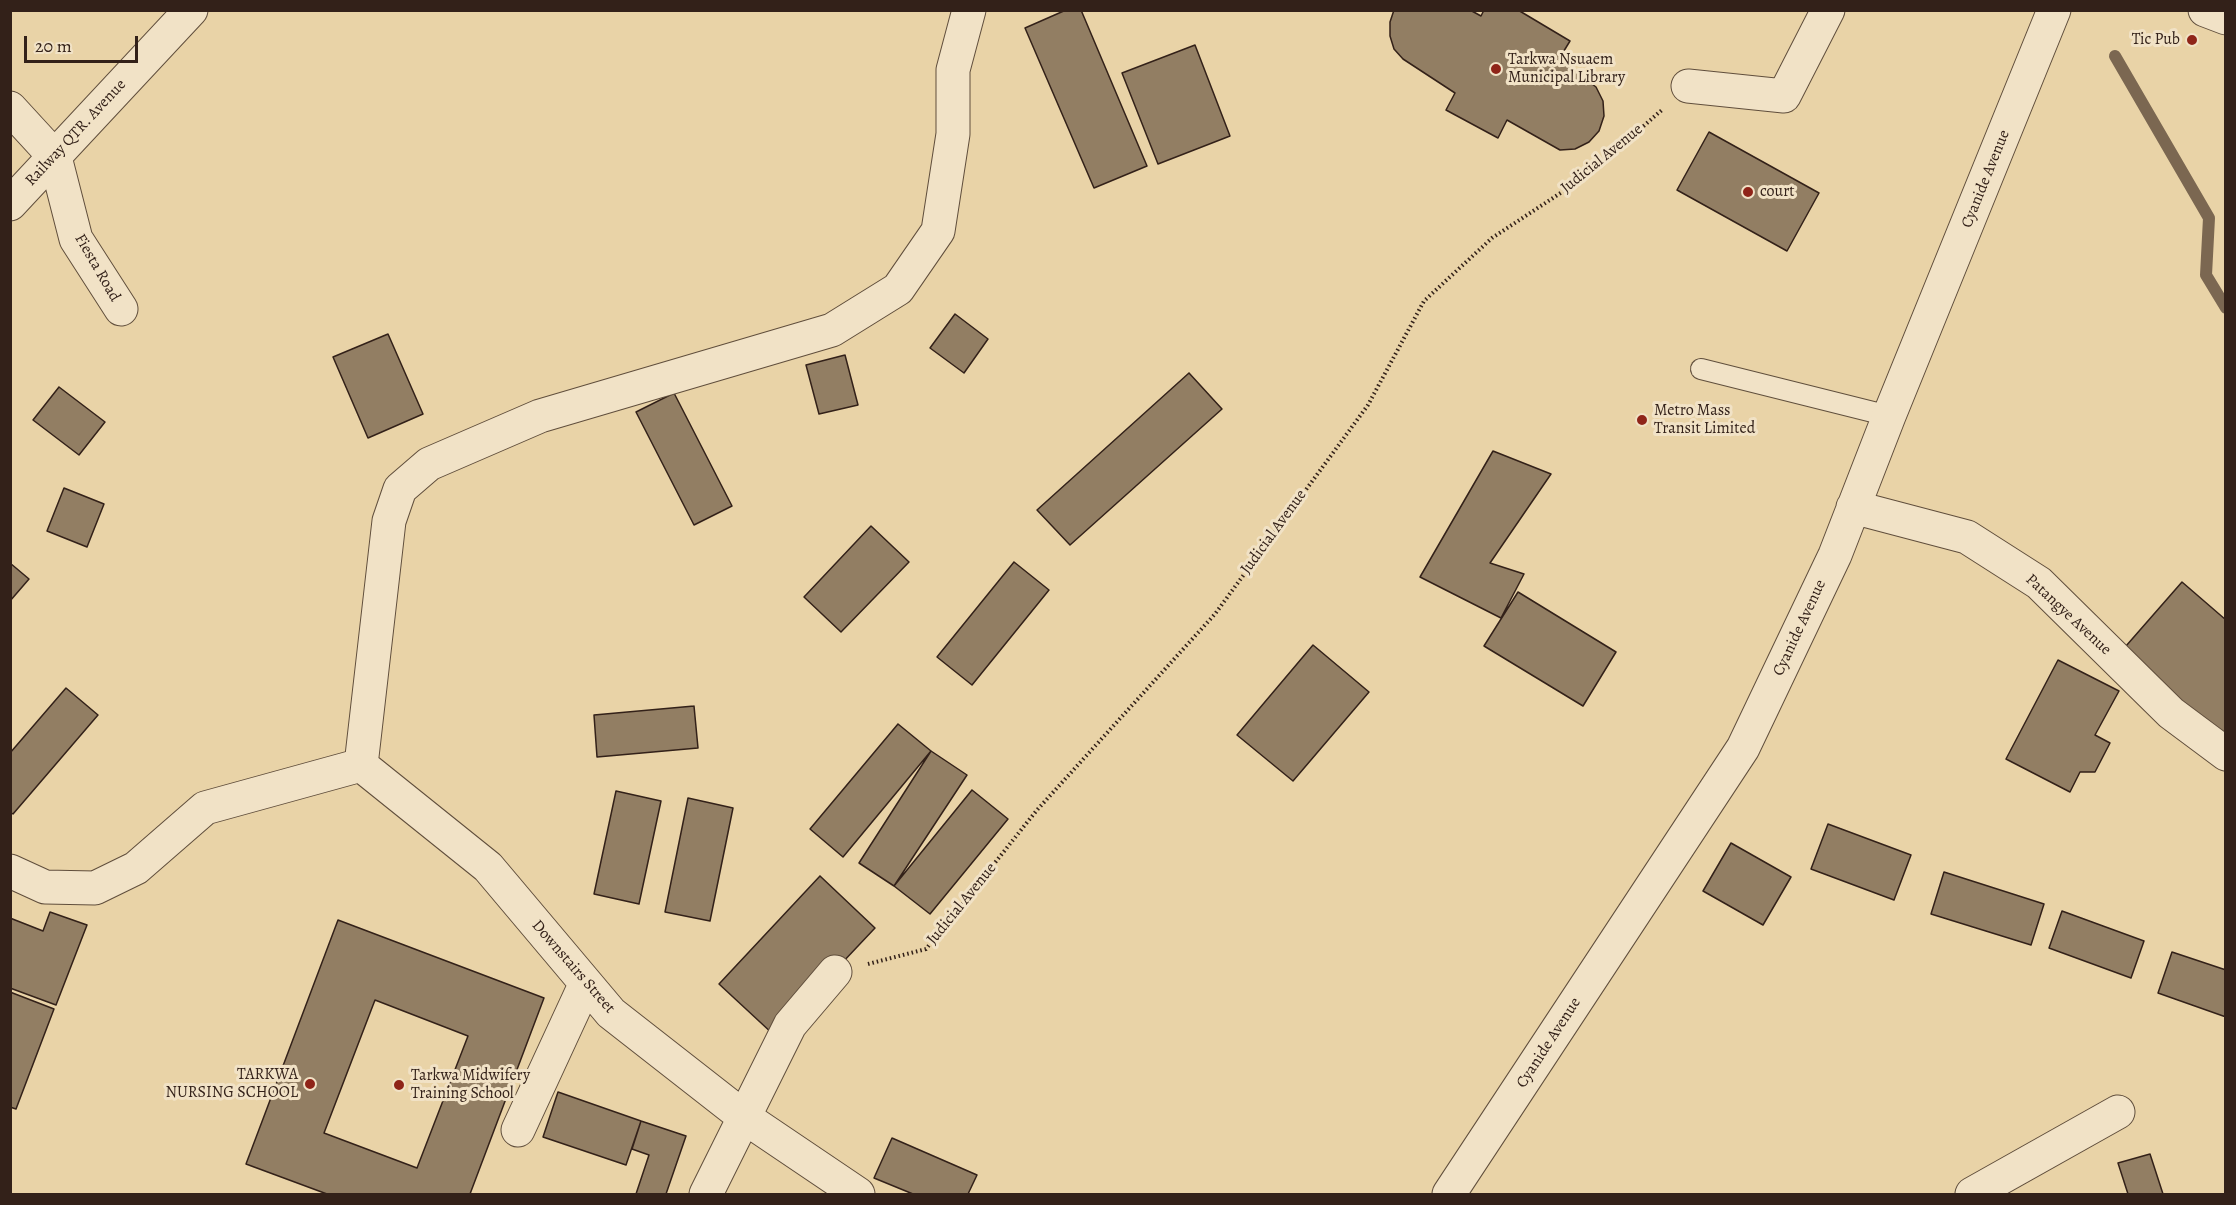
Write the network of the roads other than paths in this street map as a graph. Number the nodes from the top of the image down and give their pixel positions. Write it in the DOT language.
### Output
graph roads {
  1 [pos="191,10"];
  2 [pos="969,10"];
  3 [pos="1828,10"];
  4 [pos="2054,10"];
  5 [pos="2205,10"];
  6 [pos="2226,18"];
  7 [pos="1688,86"];
  8 [pos="10,108"];
  9 [pos="55,157"];
  10 [pos="10,204"];
  11 [pos="120,309"];
  12 [pos="1701,369"];
  13 [pos="1889,416"];
  14 [pos="1853,507"];
  15 [pos="2226,754"];
  16 [pos="361,765"];
  17 [pos="10,871"];
  18 [pos="835,972"];
  19 [pos="585,984"];
  20 [pos="2118,1112"];
  21 [pos="744,1117"];
  22 [pos="518,1130"];
  23 [pos="706,1194"];
  24 [pos="858,1194"];
  25 [pos="1449,1194"];
  26 [pos="1972,1194"];
  1 -- 9 [label="street, Railway QTR. Avenue"];
  2 -- 16 [label="street"];
  3 -- 7 [label="street"];
  4 -- 13 [label="street, Cyanide Avenue"];
  5 -- 6 [label="street"];
  8 -- 9 [label="street"];
  9 -- 10 [label="street, Railway QTR. Avenue"];
  9 -- 11 [label="street, Fiesta Road"];
  12 -- 13 [label="lane"];
  13 -- 14 [label="street, Cyanide Avenue"];
  14 -- 15 [label="street, Patangye Avenue"];
  14 -- 25 [label="street, Cyanide Avenue"];
  16 -- 17 [label="street"];
  16 -- 19 [label="street, Downstairs Street"];
  18 -- 21 [label="street"];
  19 -- 21 [label="street, Downstairs Street"];
  19 -- 22 [label="street"];
  20 -- 26 [label="street"];
  21 -- 23 [label="street"];
  21 -- 24 [label="street, Downstairs Street"];
}
